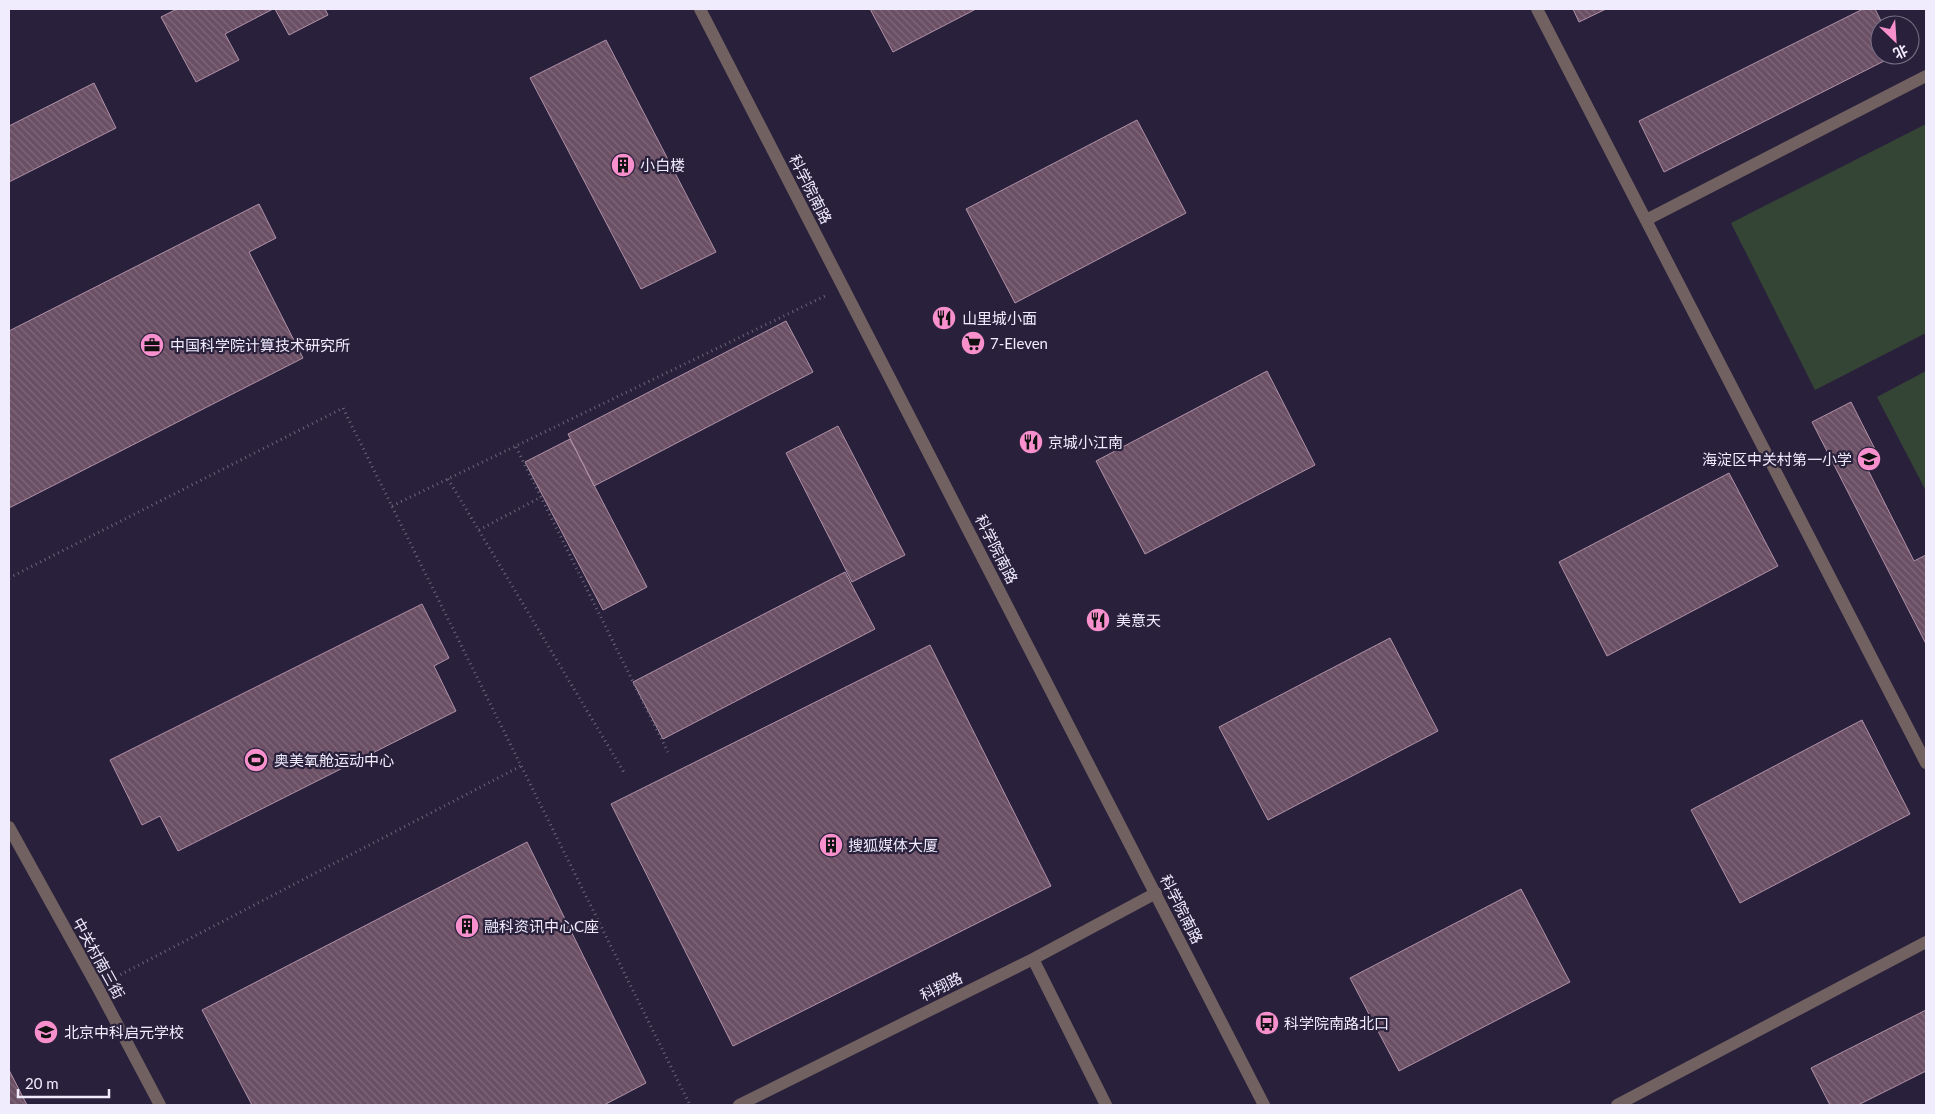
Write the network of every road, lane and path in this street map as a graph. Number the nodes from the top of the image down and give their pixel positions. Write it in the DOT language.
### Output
graph roads {
  1 [pos="700,9"];
  2 [pos="1537,9"];
  3 [pos="1926,76"];
  4 [pos="1646,220"];
  5 [pos="843,287"];
  6 [pos="516,446"];
  7 [pos="448,479"];
  8 [pos="541,498"];
  9 [pos="392,506"];
  10 [pos="479,530"];
  11 [pos="9,578"];
  12 [pos="668,752"];
  13 [pos="1926,763"];
  14 [pos="521,766"];
  15 [pos="625,774"];
  16 [pos="9,827"];
  17 [pos="13,844"];
  18 [pos="1156,893"];
  19 [pos="1926,942"];
  20 [pos="1033,958"];
  21 [pos="97,986"];
  22 [pos="160,1105"];
  23 [pos="690,1105"];
  24 [pos="739,1105"];
  25 [pos="1106,1105"];
  26 [pos="1264,1105"];
  27 [pos="1617,1105"];
  1 -- 5 [label="street, 科学院南路"];
  2 -- 4 [label="street"];
  3 -- 4 [label="street"];
  4 -- 13 [label="street"];
  5 -- 6 [label="path"];
  5 -- 18 [label="street, 科学院南路"];
  6 -- 7 [label="path"];
  6 -- 8 [label="path"];
  7 -- 9 [label="path"];
  7 -- 10 [label="path"];
  8 -- 10 [label="path"];
  8 -- 12 [label="path"];
  9 -- 11 [label="path"];
  9 -- 14 [label="path"];
  10 -- 15 [label="path"];
  14 -- 21 [label="path"];
  14 -- 23 [label="path"];
  16 -- 17 [label="street, 中关村南三街"];
  17 -- 21 [label="street, 中关村南三街"];
  18 -- 20 [label="street, 科翔路"];
  18 -- 26 [label="street, 科学院南路"];
  19 -- 27 [label="street"];
  20 -- 24 [label="street, 科翔路"];
  20 -- 25 [label="street"];
  21 -- 22 [label="street, 中关村南三街"];
}
